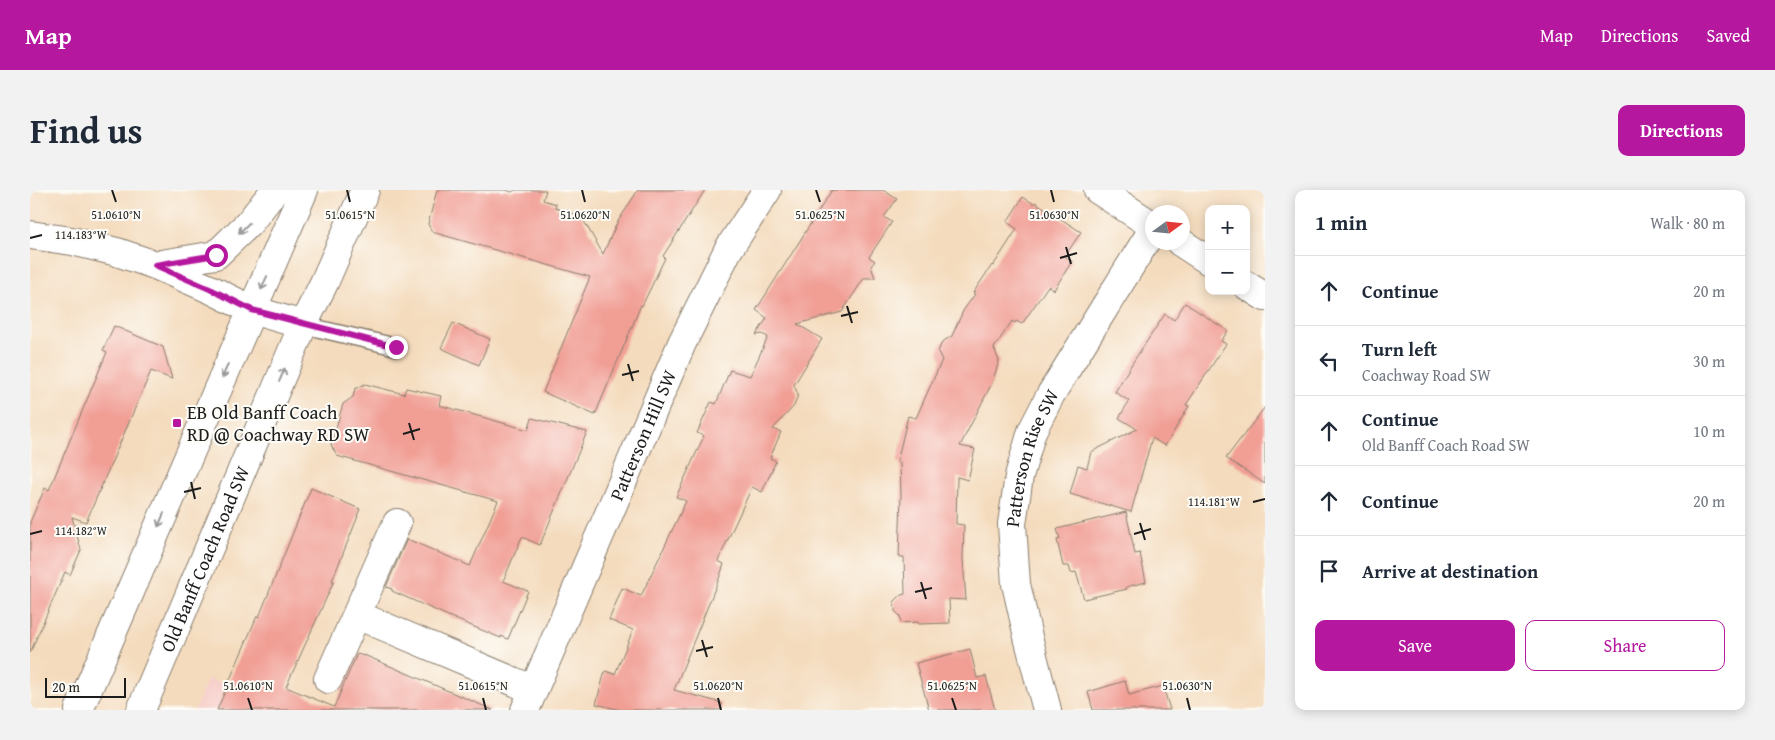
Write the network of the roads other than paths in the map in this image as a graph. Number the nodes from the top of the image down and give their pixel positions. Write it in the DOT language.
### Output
graph roads {
  1 [pos="275,190"];
  2 [pos="304,190"];
  3 [pos="365,190"];
  4 [pos="767,190"];
  5 [pos="1098,190"];
  6 [pos="1145,220"];
  7 [pos="30,235"];
  8 [pos="1145,243"];
  9 [pos="1190,249"];
  10 [pos="1205,258"];
  11 [pos="155,265"];
  12 [pos="1250,288"];
  13 [pos="1265,297"];
  14 [pos="252,310"];
  15 [pos="303,324"];
  16 [pos="396,347"];
  17 [pos="397,522"];
  18 [pos="357,615"];
  19 [pos="328,680"];
  20 [pos="530,700"];
  21 [pos="79,710"];
  22 [pos="141,710"];
  23 [pos="1048,710"];
  1 -- 11 [label="street, one-way"];
  2 -- 14 [label="street, one-way"];
  3 -- 15 [label="street, Old Banff Coach Road SW"];
  4 -- 20 [label="street, Patterson Hill SW"];
  5 -- 6 [label="street"];
  7 -- 11 [label="street"];
  8 -- 23 [label="street, Patterson Rise SW"];
  9 -- 10 [label="street"];
  11 -- 14 [label="street"];
  12 -- 13 [label="street"];
  14 -- 15 [label="street"];
  14 -- 21 [label="street, one-way"];
  15 -- 16 [label="lane"];
  22 -- 15 [label="street, Old Banff Coach Road SW, one-way"];
  17 -- 18 [label="street"];
  18 -- 19 [label="street"];
  18 -- 20 [label="street, Patterson Hill SW"];
}
